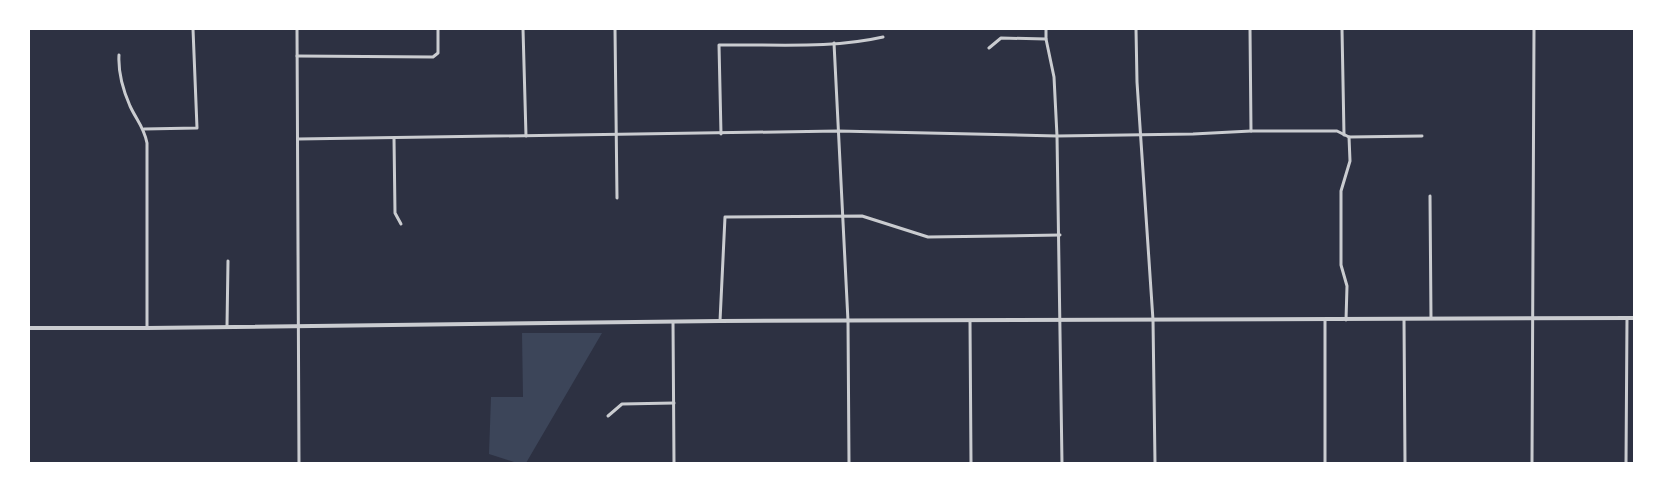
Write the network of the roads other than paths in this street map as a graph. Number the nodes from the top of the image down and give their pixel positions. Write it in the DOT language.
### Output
graph roads {
  1 [pos="193,29"];
  2 [pos="297,29"];
  3 [pos="438,29"];
  4 [pos="523,29"];
  5 [pos="615,29"];
  6 [pos="1046,29"];
  7 [pos="1136,29"];
  8 [pos="1250,29"];
  9 [pos="1342,29"];
  10 [pos="1534,29"];
  11 [pos="883,37"];
  12 [pos="1046,39"];
  13 [pos="834,43"];
  14 [pos="989,48"];
  15 [pos="119,55"];
  16 [pos="297,56"];
  17 [pos="144,130"];
  18 [pos="838,131"];
  19 [pos="1251,131"];
  20 [pos="720,134"];
  21 [pos="1141,135"];
  22 [pos="1344,135"];
  23 [pos="526,136"];
  24 [pos="617,136"];
  25 [pos="1057,136"];
  26 [pos="1422,136"];
  27 [pos="1349,137"];
  28 [pos="394,138"];
  29 [pos="298,139"];
  30 [pos="1430,196"];
  31 [pos="617,198"];
  32 [pos="842,215"];
  33 [pos="401,224"];
  34 [pos="1060,235"];
  35 [pos="228,261"];
  36 [pos="1431,318"];
  37 [pos="1532,318"];
  38 [pos="1627,318"];
  39 [pos="1634,318"];
  40 [pos="1404,319"];
  41 [pos="970,320"];
  42 [pos="1060,320"];
  43 [pos="1153,320"];
  44 [pos="1325,320"];
  45 [pos="1346,320"];
  46 [pos="720,321"];
  47 [pos="848,321"];
  48 [pos="673,322"];
  49 [pos="297,325"];
  50 [pos="227,326"];
  51 [pos="29,328"];
  52 [pos="147,328"];
  53 [pos="674,403"];
  54 [pos="608,416"];
  55 [pos="299,463"];
  56 [pos="674,463"];
  57 [pos="849,463"];
  58 [pos="971,463"];
  59 [pos="1062,463"];
  60 [pos="1155,463"];
  61 [pos="1325,463"];
  62 [pos="1405,463"];
  63 [pos="1532,463"];
  64 [pos="1626,463"];
  1 -- 17 [label="street"];
  2 -- 16 [label="street"];
  3 -- 16 [label="street"];
  4 -- 23 [label="street"];
  5 -- 24 [label="street"];
  6 -- 12 [label="street"];
  7 -- 21 [label="street"];
  8 -- 19 [label="street"];
  9 -- 22 [label="street"];
  10 -- 37 [label="street"];
  11 -- 13 [label="street"];
  12 -- 14 [label="street"];
  12 -- 25 [label="street"];
  13 -- 18 [label="street"];
  13 -- 20 [label="street"];
  15 -- 17 [label="street"];
  16 -- 29 [label="street"];
  17 -- 52 [label="street"];
  18 -- 20 [label="street"];
  18 -- 25 [label="street"];
  18 -- 32 [label="street"];
  19 -- 21 [label="street"];
  19 -- 22 [label="street"];
  20 -- 24 [label="street"];
  21 -- 25 [label="street"];
  21 -- 43 [label="street"];
  22 -- 27 [label="street"];
  23 -- 24 [label="street"];
  23 -- 28 [label="street"];
  24 -- 31 [label="street"];
  25 -- 34 [label="street"];
  26 -- 27 [label="street"];
  27 -- 45 [label="street"];
  28 -- 29 [label="street"];
  28 -- 33 [label="street"];
  29 -- 49 [label="street"];
  30 -- 36 [label="street"];
  32 -- 34 [label="street"];
  32 -- 46 [label="street"];
  32 -- 47 [label="street"];
  34 -- 42 [label="street"];
  35 -- 50 [label="street"];
  36 -- 37 [label="street"];
  36 -- 40 [label="street"];
  37 -- 38 [label="street"];
  37 -- 63 [label="street"];
  38 -- 39 [label="street"];
  38 -- 64 [label="street"];
  40 -- 45 [label="street"];
  40 -- 62 [label="street"];
  41 -- 42 [label="street"];
  41 -- 47 [label="street"];
  41 -- 58 [label="street"];
  42 -- 43 [label="street"];
  42 -- 59 [label="street"];
  43 -- 44 [label="street"];
  43 -- 60 [label="street"];
  44 -- 45 [label="street"];
  44 -- 61 [label="street"];
  46 -- 47 [label="street"];
  46 -- 48 [label="street"];
  47 -- 57 [label="street"];
  48 -- 49 [label="street"];
  48 -- 53 [label="street"];
  49 -- 50 [label="street"];
  49 -- 55 [label="street"];
  50 -- 52 [label="street"];
  51 -- 52 [label="street"];
  53 -- 54 [label="street"];
  53 -- 56 [label="street"];
}
